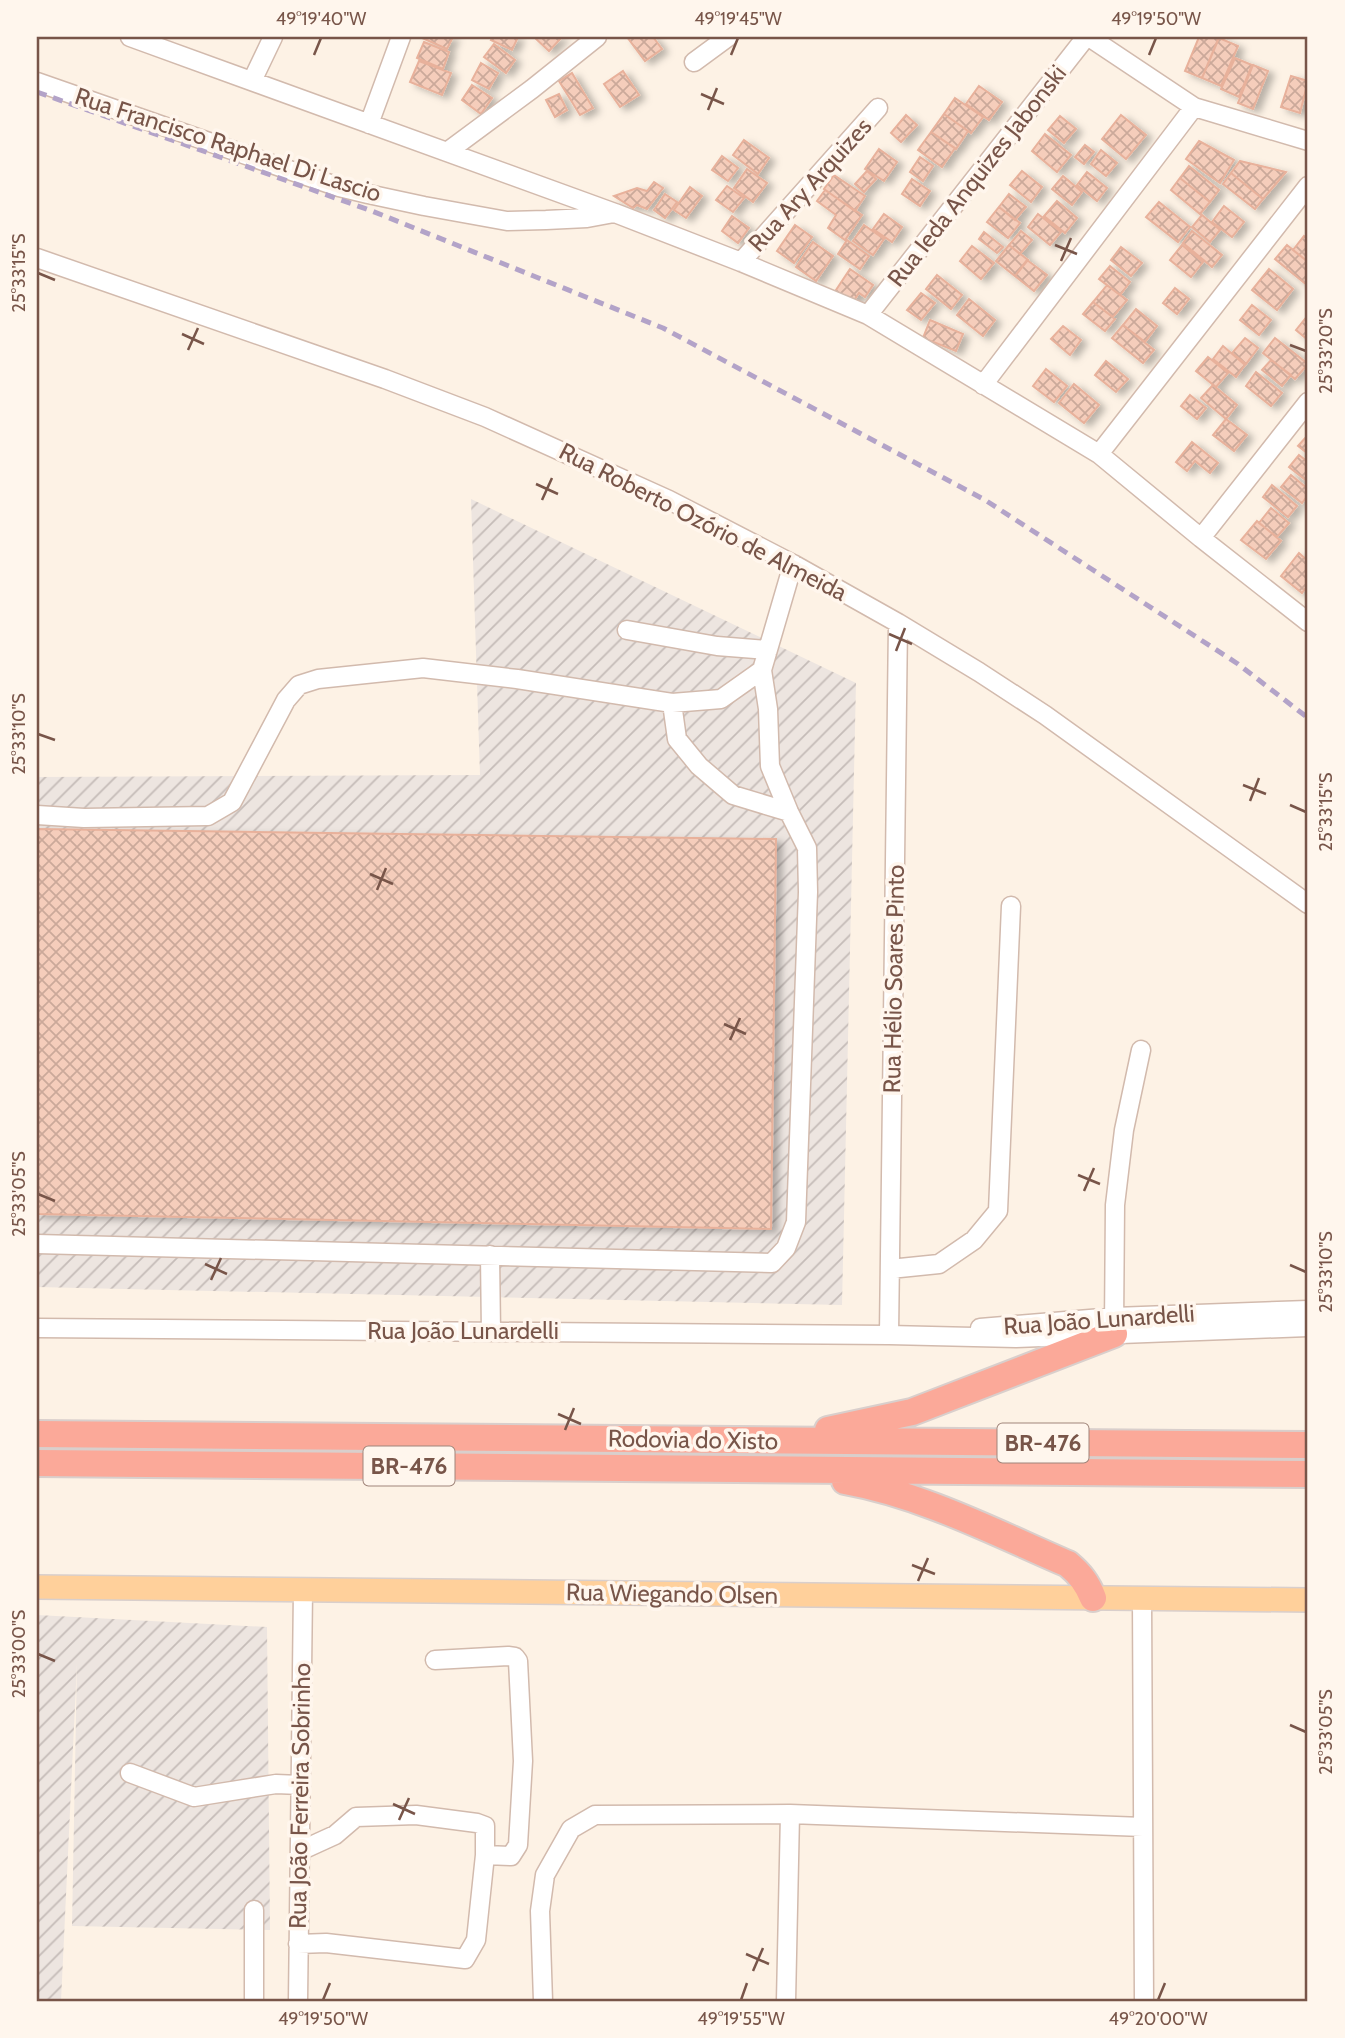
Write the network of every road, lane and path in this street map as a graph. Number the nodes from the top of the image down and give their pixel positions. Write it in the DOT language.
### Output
graph roads {
  1 [pos="130,37"];
  2 [pos="274,37"];
  3 [pos="401,37"];
  4 [pos="597,37"];
  5 [pos="728,37"];
  6 [pos="1088,37"];
  7 [pos="694,62"];
  8 [pos="253,81"];
  9 [pos="37,82"];
  10 [pos="1194,107"];
  11 [pos="878,108"];
  12 [pos="369,124"];
  13 [pos="1308,141"];
  14 [pos="447,152"];
  15 [pos="1308,186"];
  16 [pos="615,213"];
  17 [pos="37,258"];
  18 [pos="741,262"];
  19 [pos="867,315"];
  20 [pos="983,385"];
  21 [pos="1308,402"];
  22 [pos="1099,454"];
  23 [pos="1201,538"];
  24 [pos="793,564"];
  25 [pos="1307,619"];
  26 [pos="898,623"];
  27 [pos="627,630"];
  28 [pos="768,650"];
  29 [pos="762,670"];
  30 [pos="672,703"];
  31 [pos="789,812"];
  32 [pos="37,815"];
  33 [pos="1308,904"];
  34 [pos="1011,906"];
  35 [pos="1141,1050"];
  36 [pos="37,1244"];
  37 [pos="490,1255"];
  38 [pos="890,1269"];
  39 [pos="1308,1310"];
  40 [pos="1114,1325"];
  41 [pos="1308,1327"];
  42 [pos="37,1328"];
  43 [pos="491,1332"];
  44 [pos="889,1335"];
  45 [pos="37,1434"];
  46 [pos="778,1440"];
  47 [pos="1308,1445"];
  48 [pos="37,1463"];
  49 [pos="782,1469"];
  50 [pos="1308,1474"];
  51 [pos="37,1587"];
  52 [pos="303,1590"];
  53 [pos="1093,1598"];
  54 [pos="1142,1598"];
  55 [pos="1308,1600"];
  56 [pos="435,1660"];
  57 [pos="130,1773"];
  58 [pos="300,1785"];
  59 [pos="790,1814"];
  60 [pos="1143,1827"];
  61 [pos="300,1851"];
  62 [pos="485,1855"];
  63 [pos="254,1910"];
  64 [pos="298,1944"];
  65 [pos="254,2001"];
  66 [pos="298,2001"];
  67 [pos="542,2001"];
  68 [pos="786,2001"];
  69 [pos="1144,2001"];
  1 -- 8 [label="street"];
  2 -- 8 [label="street"];
  3 -- 12 [label="street"];
  4 -- 14 [label="street"];
  5 -- 7 [label="street"];
  6 -- 10 [label="street"];
  6 -- 19 [label="street, Rua Ieda Anquizes Jabonski"];
  8 -- 12 [label="street"];
  9 -- 16 [label="street, Rua Francisco Raphael Di Lascio"];
  10 -- 13 [label="street"];
  10 -- 20 [label="street"];
  11 -- 18 [label="street, Rua Ary Arquizes"];
  12 -- 14 [label="street"];
  14 -- 16 [label="street"];
  15 -- 22 [label="street"];
  16 -- 18 [label="street, Rua Francisco Raphael Di Lascio"];
  17 -- 24 [label="street, Rua Roberto Ozório de Almeida"];
  18 -- 19 [label="street, Rua Francisco Raphael Di Lascio"];
  19 -- 20 [label="street, Rua Francisco Raphael Di Lascio"];
  20 -- 22 [label="street, Rua Francisco Raphael Di Lascio"];
  21 -- 23 [label="street"];
  22 -- 23 [label="street, Rua Francisco Raphael Di Lascio"];
  23 -- 25 [label="street, Rua Francisco Raphael Di Lascio"];
  24 -- 26 [label="street, Rua Roberto Ozório de Almeida"];
  24 -- 28 [label="street"];
  26 -- 33 [label="street, Rua Roberto Ozório de Almeida"];
  26 -- 38 [label="street, Rua Hélio Soares Pinto"];
  27 -- 28 [label="street"];
  28 -- 29 [label="street"];
  29 -- 30 [label="street"];
  29 -- 31 [label="street"];
  30 -- 31 [label="street"];
  30 -- 32 [label="street"];
  31 -- 37 [label="street"];
  34 -- 38 [label="street"];
  35 -- 40 [label="street"];
  36 -- 37 [label="street"];
  37 -- 43 [label="street"];
  38 -- 44 [label="street, Rua Hélio Soares Pinto"];
  39 -- 40 [label="street, Rua João Lunardelli"];
  40 -- 41 [label="street, Rua João Lunardelli"];
  40 -- 44 [label="street, Rua João Lunardelli"];
  40 -- 46 [label="highway"];
  42 -- 43 [label="street, Rua João Lunardelli"];
  43 -- 44 [label="street, Rua João Lunardelli"];
  45 -- 46 [label="highway, Rodovia do Xisto / BR-476"];
  46 -- 47 [label="highway, Rodovia do Xisto / BR-476"];
  48 -- 49 [label="highway, Rodovia do Xisto / BR-476"];
  49 -- 50 [label="highway, Rodovia do Xisto / BR-476"];
  49 -- 53 [label="highway"];
  51 -- 52 [label="main road, Rua Wiegando Olsen"];
  52 -- 53 [label="main road, Rua Wiegando Olsen"];
  52 -- 58 [label="street, Rua João Ferreira Sobrinho"];
  53 -- 54 [label="main road, Rua Wiegando Olsen"];
  54 -- 55 [label="main road, Rua Wiegando Olsen"];
  54 -- 60 [label="street"];
  56 -- 62 [label="street"];
  57 -- 58 [label="street"];
  58 -- 61 [label="street, Rua João Ferreira Sobrinho"];
  59 -- 60 [label="street"];
  59 -- 67 [label="street"];
  59 -- 68 [label="street"];
  60 -- 69 [label="street"];
  61 -- 62 [label="street"];
  61 -- 64 [label="street, Rua João Ferreira Sobrinho"];
  62 -- 64 [label="street"];
  63 -- 65 [label="street"];
  64 -- 66 [label="street, Rua João Ferreira Sobrinho"];
}
